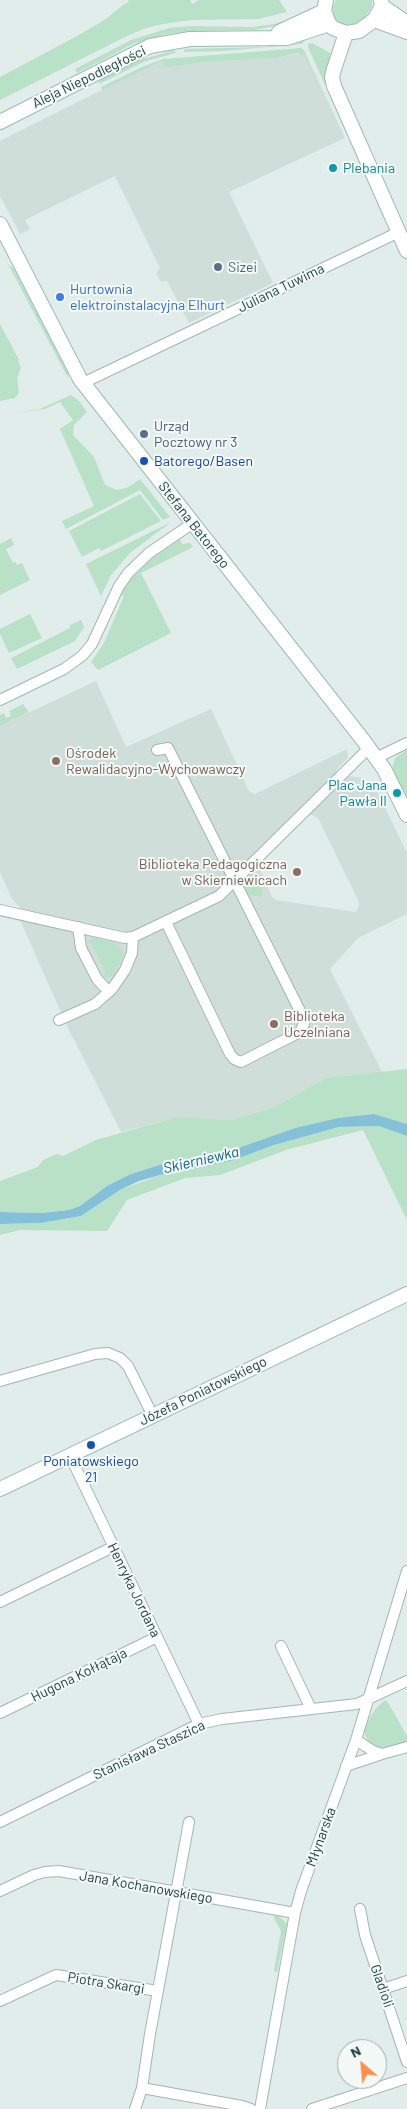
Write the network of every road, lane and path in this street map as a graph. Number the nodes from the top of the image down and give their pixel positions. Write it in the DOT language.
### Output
graph roads {
  1 [pos="381,3"];
  2 [pos="326,12"];
  3 [pos="374,20"];
  4 [pos="407,23"];
  5 [pos="407,32"];
  6 [pos="346,33"];
  7 [pos="0,122"];
  8 [pos="0,224"];
  9 [pos="399,232"];
  10 [pos="407,251"];
  11 [pos="83,382"];
  12 [pos="193,523"];
  13 [pos="0,700"];
  14 [pos="407,743"];
  15 [pos="157,750"];
  16 [pos="372,753"];
  17 [pos="407,815"];
  18 [pos="234,881"];
  19 [pos="0,910"];
  20 [pos="166,922"];
  21 [pos="78,927"];
  22 [pos="133,937"];
  23 [pos="109,992"];
  24 [pos="59,1020"];
  25 [pos="407,1294"];
  26 [pos="0,1382"];
  27 [pos="153,1416"];
  28 [pos="70,1456"];
  29 [pos="0,1489"];
  30 [pos="113,1547"];
  31 [pos="407,1571"];
  32 [pos="0,1602"];
  33 [pos="157,1637"];
  34 [pos="281,1646"];
  35 [pos="407,1681"];
  36 [pos="367,1701"];
  37 [pos="311,1709"];
  38 [pos="0,1713"];
  39 [pos="200,1724"];
  40 [pos="356,1740"];
  41 [pos="407,1747"];
  42 [pos="382,1754"];
  43 [pos="346,1766"];
  44 [pos="0,1822"];
  45 [pos="189,1822"];
  46 [pos="0,1891"];
  47 [pos="176,1892"];
  48 [pos="360,1909"];
  49 [pos="295,1913"];
  50 [pos="407,1981"];
  51 [pos="383,1989"];
  52 [pos="158,1991"];
  53 [pos="0,2001"];
  54 [pos="407,2062"];
  55 [pos="407,2078"];
  56 [pos="142,2088"];
  57 [pos="135,2109"];
  58 [pos="251,2109"];
  59 [pos="260,2109"];
  60 [pos="312,2109"];
  1 -- 3 [label="street"];
  1 -- 4 [label="street"];
  2 -- 6 [label="street"];
  2 -- 7 [label="street, Aleja Niepodległości"];
  3 -- 5 [label="street"];
  3 -- 6 [label="street"];
  6 -- 9 [label="street"];
  8 -- 11 [label="street, Stefana Batorego"];
  9 -- 10 [label="street"];
  9 -- 11 [label="street, Juliana Tuwima"];
  11 -- 12 [label="street, Stefana Batorego"];
  12 -- 13 [label="street"];
  12 -- 16 [label="street, Stefana Batorego"];
  14 -- 16 [label="street"];
  15 -- 18 [label="street"];
  16 -- 17 [label="street, Stefana Batorego"];
  16 -- 18 [label="street"];
  18 -- 20 [label="street"];
  18 -- 20 [label="street"];
  19 -- 21 [label="street"];
  20 -- 22 [label="street"];
  21 -- 22 [label="street"];
  21 -- 23 [label="street"];
  22 -- 23 [label="street"];
  23 -- 24 [label="street"];
  25 -- 27 [label="street, Józefa Poniatowskiego"];
  26 -- 27 [label="street"];
  27 -- 28 [label="street, Józefa Poniatowskiego"];
  28 -- 29 [label="street, Józefa Poniatowskiego"];
  28 -- 30 [label="street, Henryka Jordana"];
  30 -- 32 [label="street"];
  30 -- 33 [label="street, Henryka Jordana"];
  31 -- 36 [label="street, Młynarska"];
  33 -- 38 [label="street, Hugona Kołłątaja"];
  33 -- 39 [label="street, Henryka Jordana"];
  34 -- 37 [label="street"];
  35 -- 36 [label="street, Stanisława Staszica"];
  36 -- 37 [label="street, Stanisława Staszica"];
  36 -- 40 [label="street, Młynarska"];
  37 -- 39 [label="street, Stanisława Staszica"];
  39 -- 44 [label="street, Stanisława Staszica"];
  40 -- 42 [label="street"];
  40 -- 43 [label="street, Młynarska"];
  41 -- 42 [label="street"];
  42 -- 43 [label="street"];
  43 -- 49 [label="street, Młynarska"];
  45 -- 47 [label="street"];
  46 -- 47 [label="street, Jana Kochanowskiego"];
  47 -- 49 [label="street, Jana Kochanowskiego"];
  47 -- 52 [label="street"];
  48 -- 51 [label="street, Gladioli"];
  49 -- 59 [label="street, Młynarska"];
  50 -- 51 [label="street"];
  51 -- 54 [label="street, Gladioli"];
  52 -- 53 [label="street, Piotra Skargi"];
  52 -- 56 [label="street"];
  55 -- 60 [label="street"];
  56 -- 57 [label="street"];
  56 -- 58 [label="street"];
}
